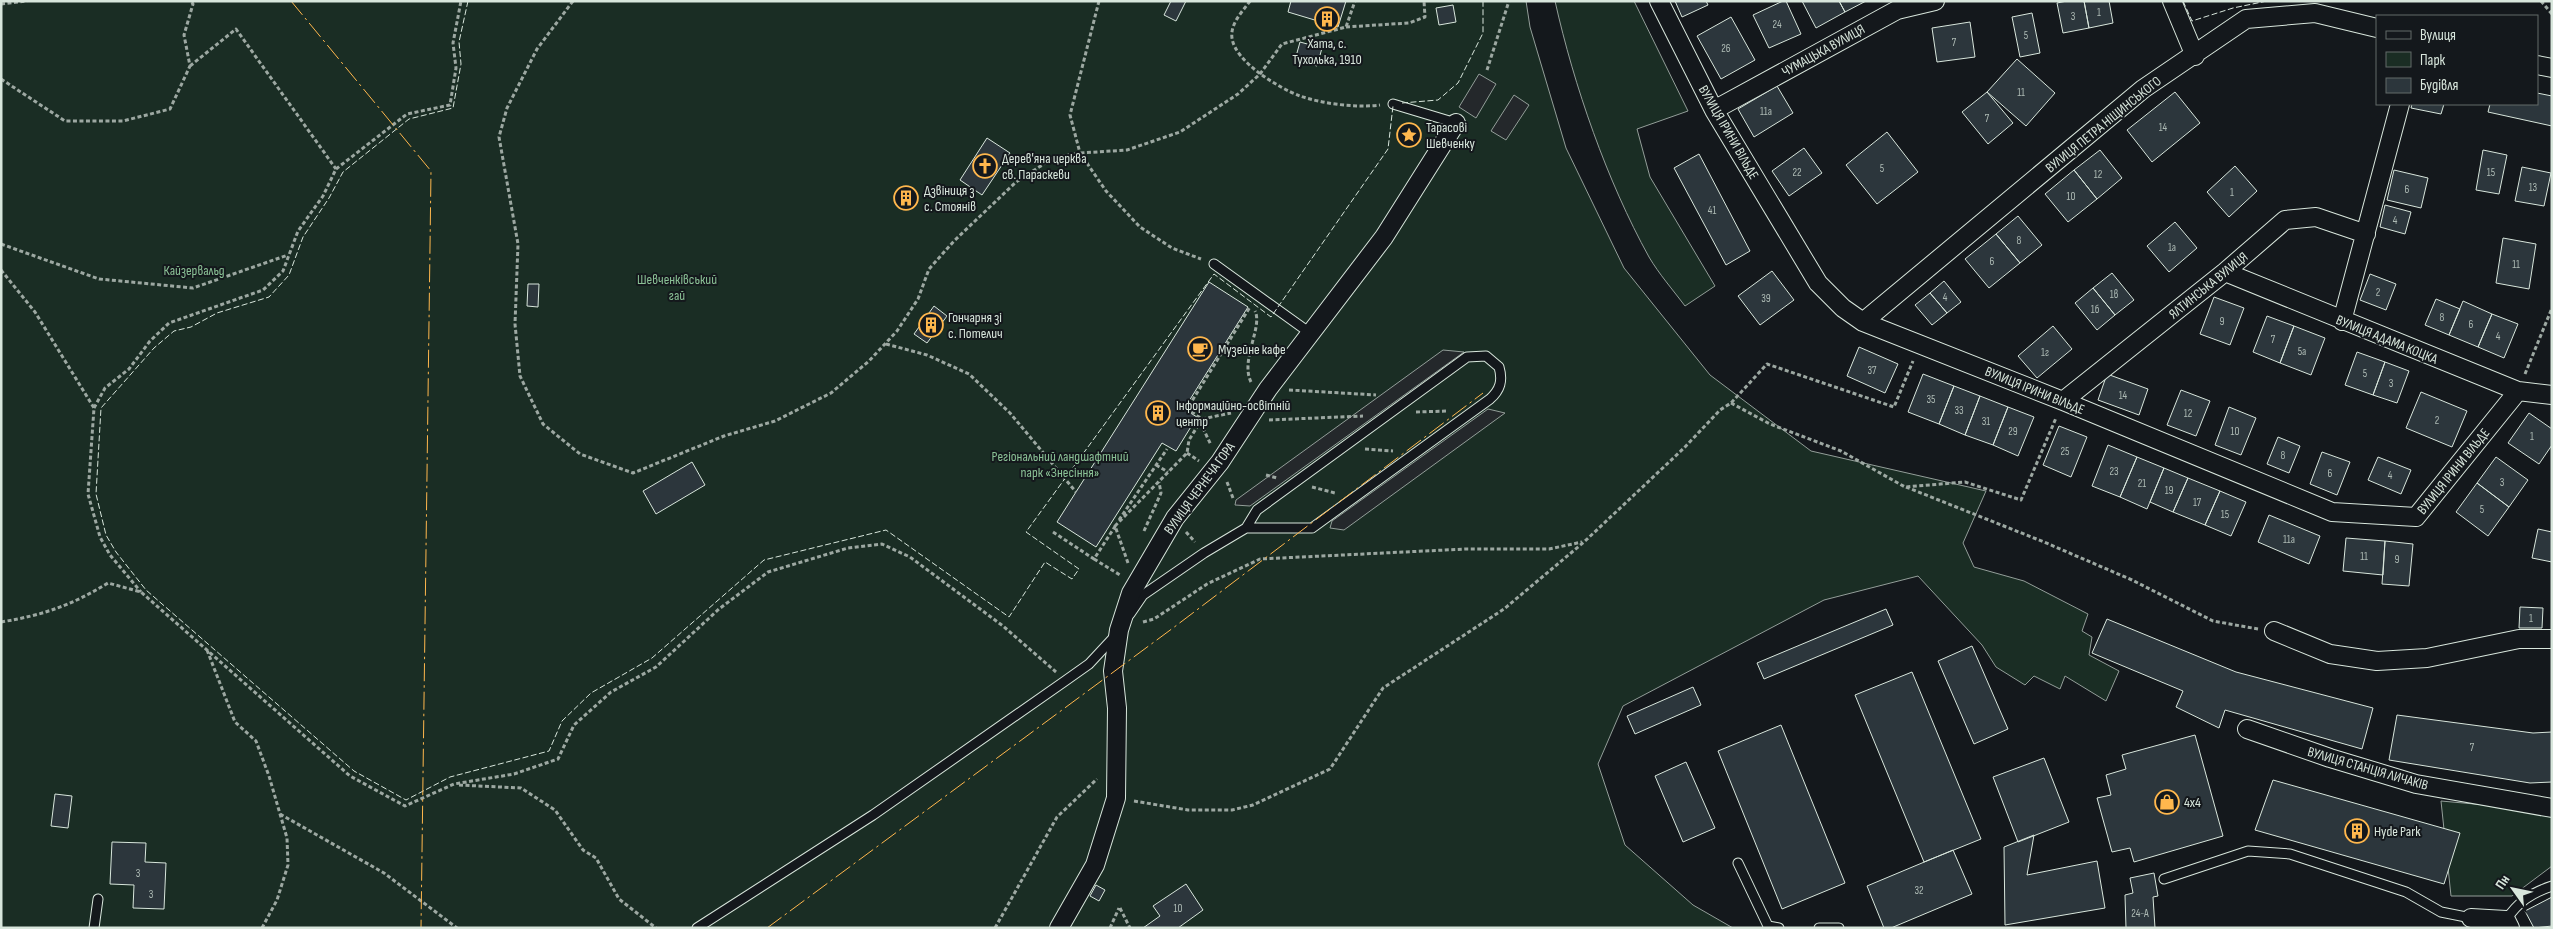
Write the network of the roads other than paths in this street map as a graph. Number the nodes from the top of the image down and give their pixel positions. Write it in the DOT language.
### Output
graph roads {
  1 [pos="1658,1"];
  2 [pos="1935,1"];
  3 [pos="2172,1"];
  4 [pos="2376,28"];
  5 [pos="2195,56"];
  6 [pos="2538,64"];
  7 [pos="2552,68"];
  8 [pos="1393,104"];
  9 [pos="2400,105"];
  10 [pos="1714,110"];
  11 [pos="1456,123"];
  12 [pos="2366,234"];
  13 [pos="1214,264"];
  14 [pos="2225,272"];
  15 [pos="1863,322"];
  16 [pos="2342,322"];
  17 [pos="1310,333"];
  18 [pos="2518,391"];
  19 [pos="2552,394"];
  20 [pos="2063,400"];
  21 [pos="1246,528"];
  22 [pos="1119,630"];
  23 [pos="2274,631"];
  24 [pos="2552,639"];
  25 [pos="2247,729"];
  26 [pos="2552,808"];
  27 [pos="1738,863"];
  28 [pos="2164,880"];
  29 [pos="2552,886"];
  30 [pos="98,899"];
  31 [pos="2471,918"];
  32 [pos="2508,924"];
  33 [pos="94,928"];
  34 [pos="697,928"];
  35 [pos="1059,928"];
  36 [pos="1779,928"];
  37 [pos="1819,928"];
  38 [pos="1839,928"];
  1 -- 10 [label="street, ВУЛИЦЯ ІРИНИ ВІЛЬДЕ"];
  2 -- 10 [label="street, ЧУМАЦЬКА ВУЛИЦЯ"];
  3 -- 5 [label="street"];
  4 -- 5 [label="street, ВУЛИЦЯ ПЕТРА НІЩИНСЬКОГО"];
  5 -- 15 [label="street, ВУЛИЦЯ ПЕТРА НІЩИНСЬКОГО"];
  6 -- 7 [label="street"];
  8 -- 11 [label="lane"];
  9 -- 12 [label="street"];
  10 -- 15 [label="street, ВУЛИЦЯ ІРИНИ ВІЛЬДЕ"];
  11 -- 17 [label="street, ВУЛИЦЯ ЧЕРНЕЧА ГОРА"];
  12 -- 14 [label="street, ЯЛТИНСЬКА ВУЛИЦЯ"];
  12 -- 16 [label="street"];
  13 -- 17 [label="lane"];
  14 -- 16 [label="street, ВУЛИЦЯ АДАМА КОЦКА"];
  14 -- 20 [label="street, ЯЛТИНСЬКА ВУЛИЦЯ"];
  15 -- 20 [label="street, ВУЛИЦЯ ІРИНИ ВІЛЬДЕ"];
  16 -- 18 [label="street, ВУЛИЦЯ АДАМА КОЦКА"];
  17 -- 22 [label="street, ВУЛИЦЯ ЧЕРНЕЧА ГОРА"];
  18 -- 19 [label="street, ВУЛИЦЯ АДАМА КОЦКА"];
  18 -- 20 [label="street, ВУЛИЦЯ ІРИНИ ВІЛЬДЕ"];
  21 -- 21 [label="lane"];
  21 -- 22 [label="lane"];
  22 -- 34 [label="lane"];
  22 -- 35 [label="street, ВУЛИЦЯ ЧЕРНЕЧА ГОРА"];
  23 -- 24 [label="street"];
  25 -- 26 [label="street, ВУЛИЦЯ СТАНЦІЯ ЛИЧАКІВ"];
  27 -- 36 [label="lane"];
  28 -- 31 [label="lane"];
  29 -- 32 [label="lane"];
  30 -- 33 [label="lane"];
  31 -- 32 [label="street"];
  37 -- 38 [label="lane"];
}
